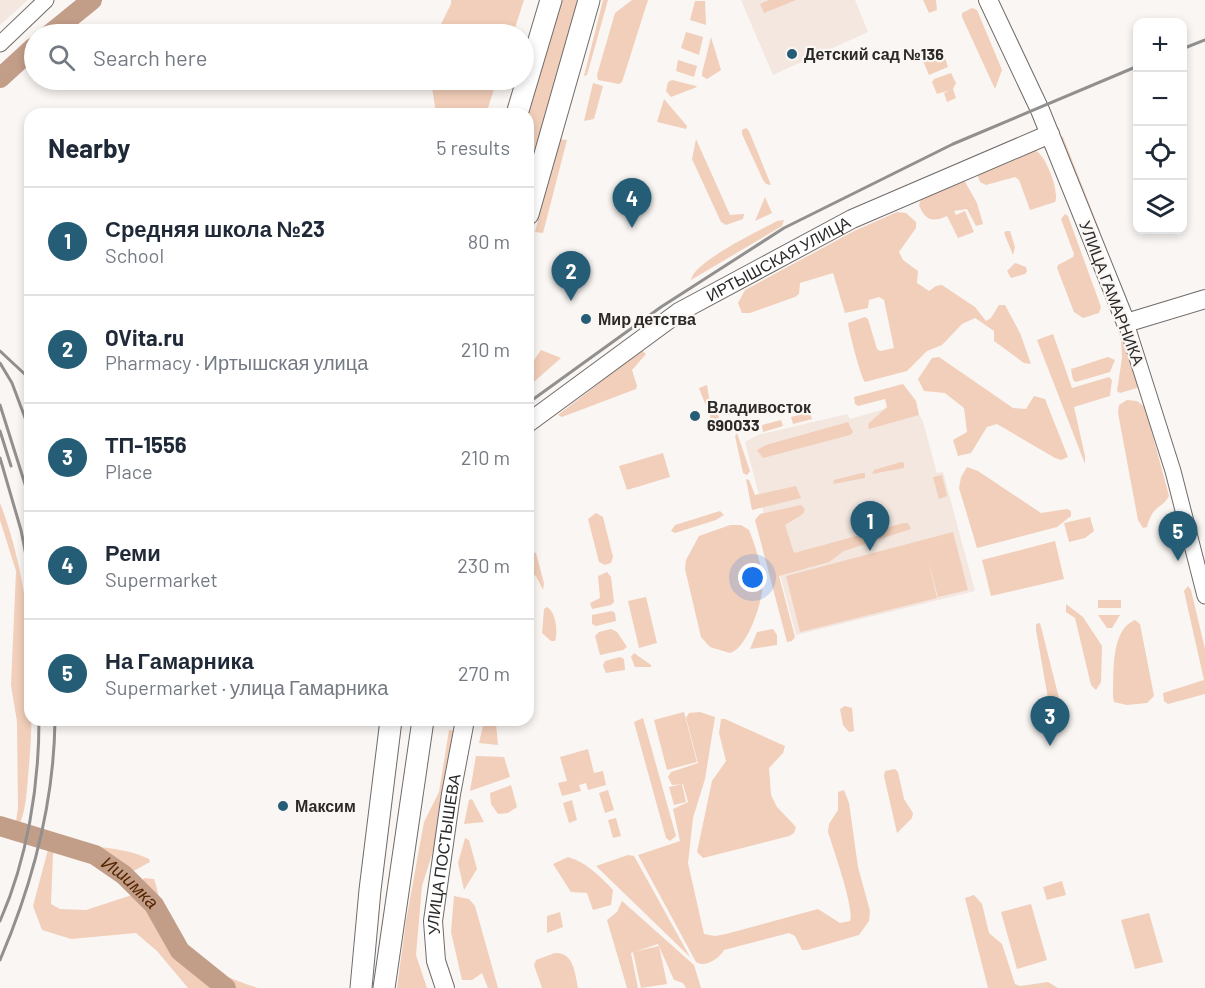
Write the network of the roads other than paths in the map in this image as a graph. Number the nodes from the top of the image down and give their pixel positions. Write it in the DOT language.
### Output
graph roads {
  1 [pos="46,0"];
  2 [pos="551,0"];
  3 [pos="589,0"];
  4 [pos="988,0"];
  5 [pos="0,44"];
  6 [pos="534,57"];
  7 [pos="524,90"];
  8 [pos="519,108"];
  9 [pos="1050,134"];
  10 [pos="534,193"];
  11 [pos="1205,298"];
  12 [pos="1125,323"];
  13 [pos="534,419"];
  14 [pos="1205,596"];
  15 [pos="389,726"];
  16 [pos="422,726"];
  17 [pos="464,726"];
  18 [pos="361,988"];
  19 [pos="384,988"];
  20 [pos="445,988"];
  1 -- 5 [label="street"];
  2 -- 6 [label="highway"];
  3 -- 10 [label="highway"];
  4 -- 9 [label="main road, УЛИЦА ГАМАРНИКА"];
  7 -- 8 [label="highway"];
  9 -- 12 [label="main road, УЛИЦА ГАМАРНИКА"];
  9 -- 13 [label="main road, ИРТЫШСКАЯ УЛИЦА"];
  11 -- 12 [label="main road"];
  12 -- 14 [label="street, УЛИЦА ГАМАРНИКА"];
  15 -- 18 [label="highway"];
  16 -- 19 [label="highway"];
  17 -- 20 [label="main road, УЛИЦА ПОСТЫШЕВА"];
}
